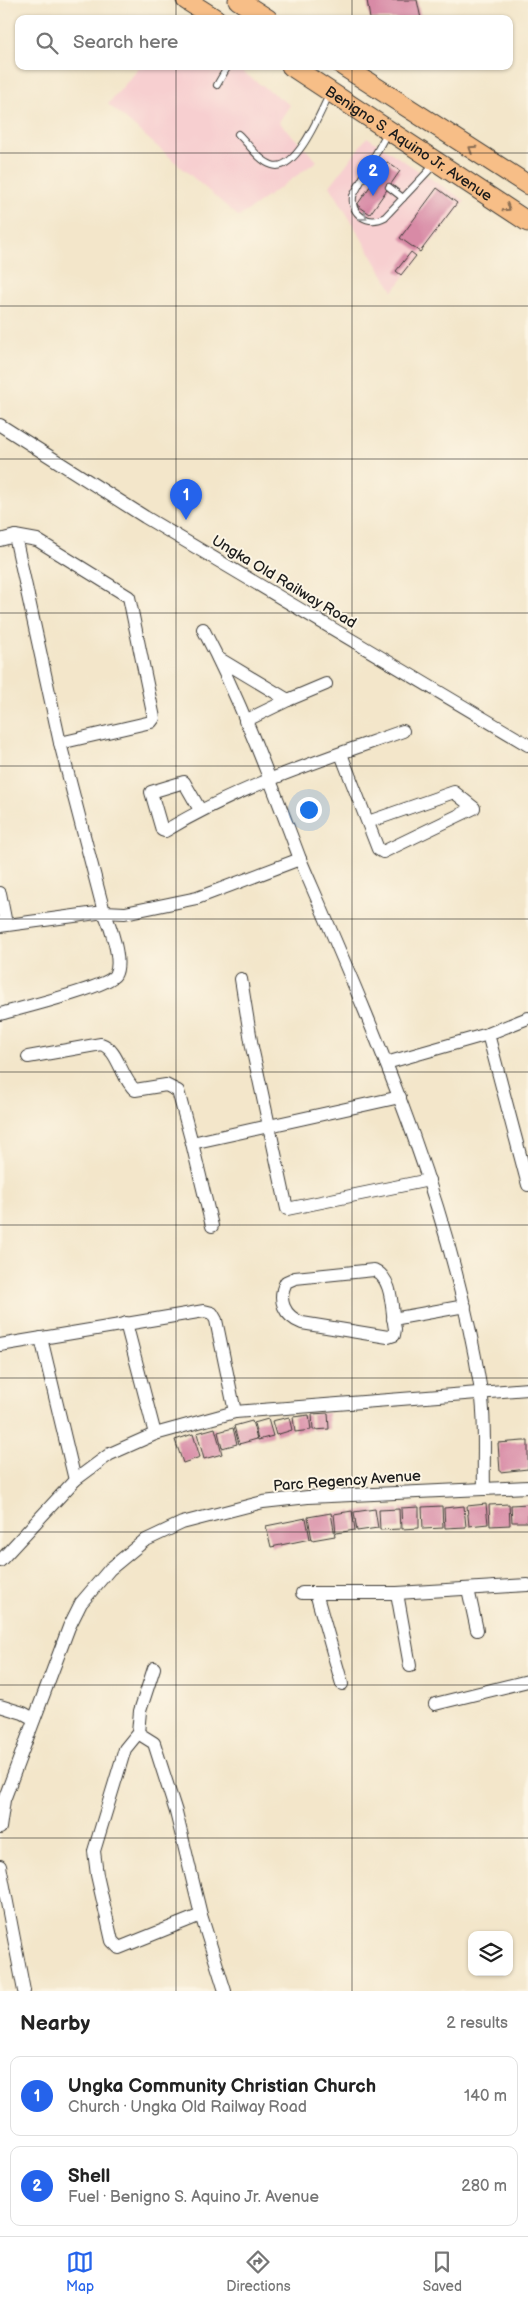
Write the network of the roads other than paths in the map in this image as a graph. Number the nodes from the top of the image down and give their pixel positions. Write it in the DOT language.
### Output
graph roads {
  1 [pos="186,0"];
  2 [pos="238,0"];
  3 [pos="210,15"];
  4 [pos="262,15"];
  5 [pos="226,70"];
  6 [pos="297,70"];
  7 [pos="349,70"];
  8 [pos="217,85"];
  9 [pos="331,91"];
  10 [pos="388,130"];
  11 [pos="238,134"];
  12 [pos="437,162"];
  13 [pos="367,169"];
  14 [pos="376,177"];
  15 [pos="528,185"];
  16 [pos="389,187"];
  17 [pos="403,198"];
  18 [pos="528,222"];
  19 [pos="0,425"];
  20 [pos="15,536"];
  21 [pos="0,540"];
  22 [pos="203,630"];
  23 [pos="218,658"];
  24 [pos="326,684"];
  25 [pos="288,700"];
  26 [pos="245,721"];
  27 [pos="403,731"];
  28 [pos="60,744"];
  29 [pos="528,745"];
  30 [pos="341,754"];
  31 [pos="270,780"];
  32 [pos="200,810"];
  33 [pos="368,822"];
  34 [pos="300,859"];
  35 [pos="0,893"];
  36 [pos="104,912"];
  37 [pos="3,925"];
  38 [pos="241,979"];
  39 [pos="0,1014"];
  40 [pos="528,1018"];
  41 [pos="488,1034"];
  42 [pos="28,1057"];
  43 [pos="386,1063"];
  44 [pos="400,1097"];
  45 [pos="270,1127"];
  46 [pos="192,1143"];
  47 [pos="429,1180"];
  48 [pos="528,1185"];
  49 [pos="212,1226"];
  50 [pos="465,1306"];
  51 [pos="393,1319"];
  52 [pos="126,1323"];
  53 [pos="41,1338"];
  54 [pos="0,1345"];
  55 [pos="528,1389"];
  56 [pos="481,1393"];
  57 [pos="234,1412"];
  58 [pos="155,1434"];
  59 [pos="75,1480"];
  60 [pos="528,1487"];
  61 [pos="484,1489"];
  62 [pos="0,1542"];
  63 [pos="2,1559"];
  64 [pos="528,1585"];
  65 [pos="468,1589"];
  66 [pos="302,1593"];
  67 [pos="316,1593"];
  68 [pos="397,1593"];
  69 [pos="476,1630"];
  70 [pos="410,1666"];
  71 [pos="154,1668"];
  72 [pos="528,1682"];
  73 [pos="342,1684"];
  74 [pos="435,1704"];
  75 [pos="0,1706"];
  76 [pos="34,1719"];
  77 [pos="138,1733"];
  78 [pos="2,1799"];
  79 [pos="0,1828"];
  80 [pos="0,1866"];
  81 [pos="201,1915"];
  82 [pos="24,1991"];
  83 [pos="225,1991"];
  1 -- 3 [label="main road"];
  2 -- 4 [label="main road"];
  5 -- 8 [label="lane"];
  6 -- 9 [label="main road, Benigno S. Aquino Jr. Avenue"];
  15 -- 7 [label="main road, Benigno S. Aquino Jr. Avenue, one-way"];
  9 -- 10 [label="main road, Benigno S. Aquino Jr. Avenue"];
  9 -- 11 [label="lane"];
  10 -- 12 [label="main road, Benigno S. Aquino Jr. Avenue"];
  10 -- 13 [label="lane"];
  12 -- 17 [label="lane"];
  12 -- 18 [label="main road, Benigno S. Aquino Jr. Avenue, one-way"];
  13 -- 14 [label="lane"];
  13 -- 17 [label="lane, one-way"];
  16 -- 17 [label="lane"];
  19 -- 29 [label="street, Ungka Old Railway Road"];
  20 -- 21 [label="street"];
  20 -- 28 [label="street"];
  20 -- 28 [label="street"];
  22 -- 23 [label="street"];
  23 -- 25 [label="street"];
  23 -- 26 [label="street"];
  24 -- 25 [label="street"];
  25 -- 26 [label="street"];
  26 -- 31 [label="street"];
  27 -- 30 [label="street"];
  28 -- 36 [label="street"];
  30 -- 31 [label="street"];
  30 -- 33 [label="street"];
  31 -- 32 [label="street"];
  31 -- 34 [label="street"];
  33 -- 33 [label="street"];
  34 -- 36 [label="street"];
  34 -- 43 [label="street"];
  35 -- 37 [label="street"];
  36 -- 37 [label="street"];
  36 -- 39 [label="street"];
  38 -- 45 [label="street"];
  40 -- 41 [label="street"];
  41 -- 43 [label="street"];
  41 -- 48 [label="street"];
  42 -- 46 [label="street"];
  43 -- 44 [label="street"];
  44 -- 45 [label="street"];
  44 -- 47 [label="street"];
  45 -- 46 [label="street"];
  45 -- 47 [label="street"];
  46 -- 49 [label="street"];
  47 -- 50 [label="street"];
  50 -- 51 [label="street"];
  50 -- 56 [label="street"];
  51 -- 51 [label="street"];
  52 -- 53 [label="street"];
  52 -- 57 [label="street"];
  52 -- 58 [label="street"];
  53 -- 54 [label="street"];
  53 -- 59 [label="street"];
  55 -- 56 [label="street"];
  56 -- 57 [label="street"];
  56 -- 61 [label="street"];
  57 -- 58 [label="street"];
  58 -- 59 [label="street"];
  59 -- 63 [label="street"];
  60 -- 61 [label="street, Parc Regency Avenue"];
  61 -- 76 [label="street, Parc Regency Avenue"];
  62 -- 63 [label="street"];
  64 -- 65 [label="street"];
  65 -- 68 [label="street"];
  65 -- 69 [label="street"];
  66 -- 67 [label="street"];
  67 -- 68 [label="street"];
  67 -- 73 [label="street"];
  68 -- 70 [label="street"];
  71 -- 77 [label="street"];
  72 -- 74 [label="street"];
  75 -- 76 [label="street"];
  76 -- 78 [label="street, Parc Regency Avenue"];
  77 -- 81 [label="street"];
  77 -- 81 [label="street"];
  78 -- 79 [label="street, Parc Regency Avenue"];
  80 -- 82 [label="street"];
  81 -- 83 [label="street"];
}
